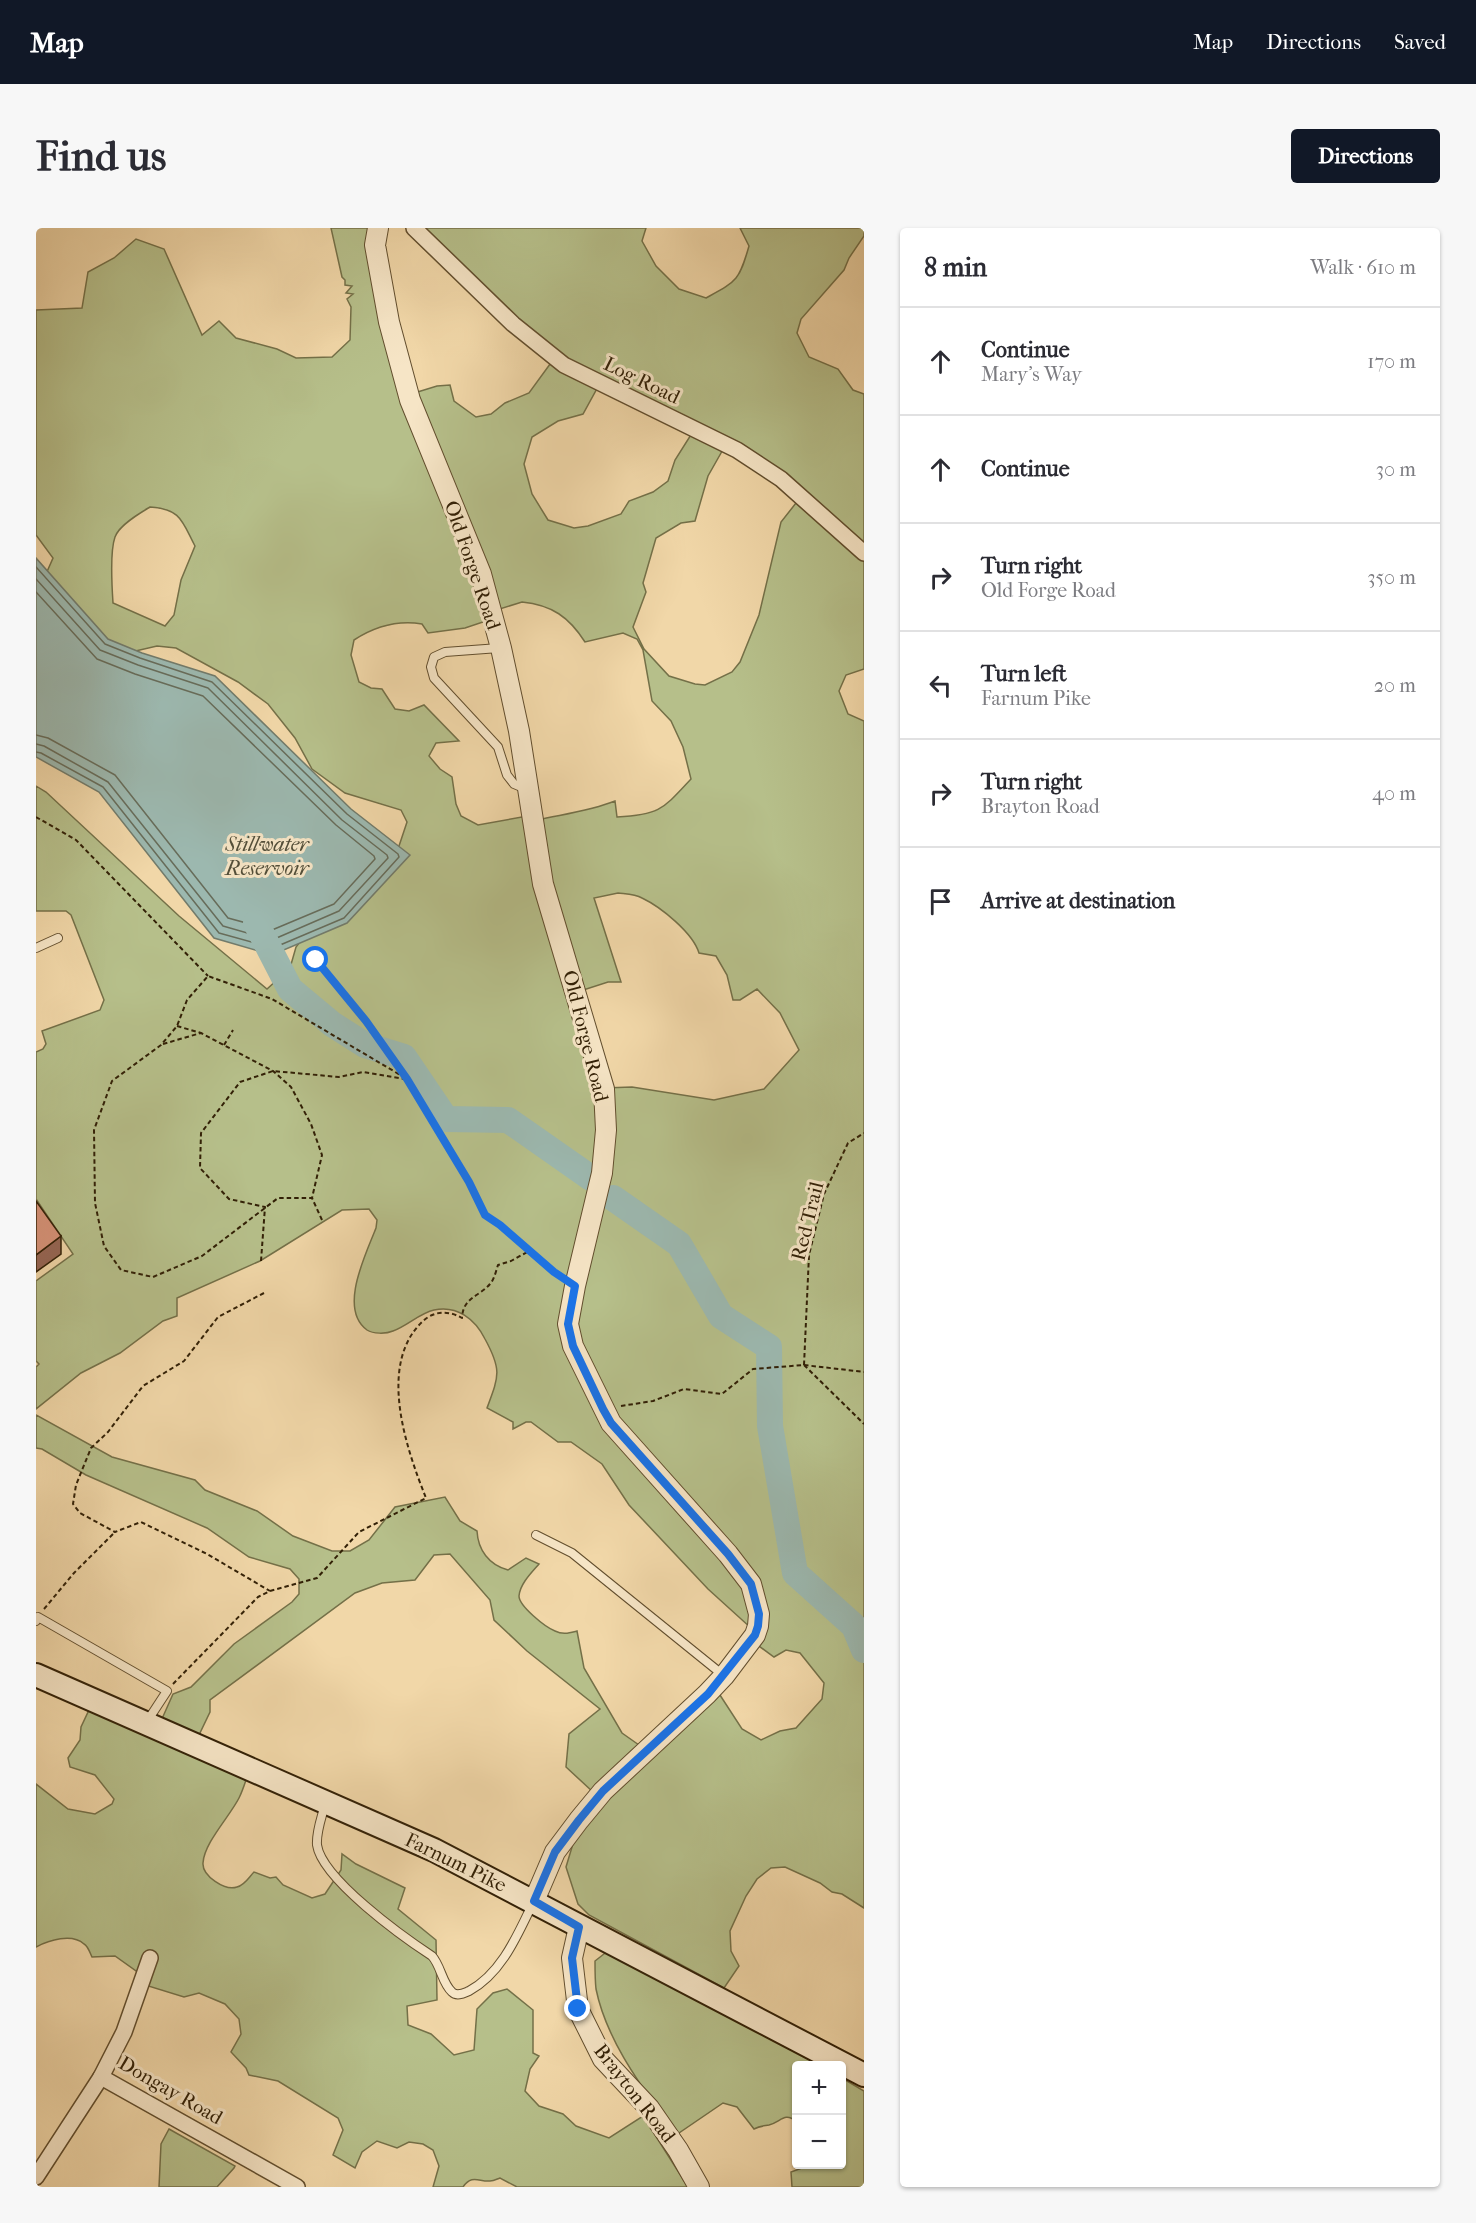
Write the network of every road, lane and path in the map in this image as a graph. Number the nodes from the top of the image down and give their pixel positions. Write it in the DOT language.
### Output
graph roads {
  1 [pos="378,228"];
  2 [pos="414,228"];
  3 [pos="864,553"];
  4 [pos="501,648"];
  5 [pos="521,746"];
  6 [pos="499,750"];
  7 [pos="529,790"];
  8 [pos="36,818"];
  9 [pos="58,938"];
  10 [pos="36,948"];
  11 [pos="316,960"];
  12 [pos="208,976"];
  13 [pos="177,1026"];
  14 [pos="233,1030"];
  15 [pos="201,1033"];
  16 [pos="162,1045"];
  17 [pos="224,1045"];
  18 [pos="273,1071"];
  19 [pos="407,1079"];
  20 [pos="864,1133"];
  21 [pos="312,1198"];
  22 [pos="265,1207"];
  23 [pos="322,1220"];
  24 [pos="529,1251"];
  25 [pos="261,1261"];
  26 [pos="575,1286"];
  27 [pos="264,1293"];
  28 [pos="804,1365"];
  29 [pos="864,1372"];
  30 [pos="603,1409"];
  31 [pos="864,1424"];
  32 [pos="115,1532"];
  33 [pos="536,1535"];
  34 [pos="270,1591"];
  35 [pos="37,1619"];
  36 [pos="36,1675"];
  37 [pos="724,1676"];
  38 [pos="166,1691"];
  39 [pos="146,1722"];
  40 [pos="326,1802"];
  41 [pos="534,1901"];
  42 [pos="579,1927"];
  43 [pos="150,1958"];
  44 [pos="864,2074"];
  45 [pos="101,2078"];
  46 [pos="36,2177"];
  47 [pos="297,2187"];
  48 [pos="699,2187"];
  1 -- 4 [label="street, Old Forge Road"];
  2 -- 3 [label="street, Log Road"];
  4 -- 5 [label="street, Old Forge Road"];
  4 -- 6 [label="lane"];
  5 -- 6 [label="lane"];
  5 -- 7 [label="street, Old Forge Road"];
  6 -- 7 [label="lane"];
  7 -- 26 [label="street, Old Forge Road"];
  8 -- 12 [label="path"];
  9 -- 10 [label="lane"];
  11 -- 19 [label="path"];
  12 -- 13 [label="path"];
  12 -- 19 [label="path"];
  13 -- 15 [label="path"];
  13 -- 16 [label="path"];
  14 -- 17 [label="path"];
  15 -- 16 [label="path"];
  15 -- 17 [label="path"];
  16 -- 22 [label="path"];
  17 -- 18 [label="path"];
  18 -- 19 [label="path"];
  18 -- 21 [label="path"];
  18 -- 22 [label="path"];
  19 -- 24 [label="path"];
  20 -- 28 [label="path, Red Trail"];
  21 -- 22 [label="path"];
  21 -- 23 [label="path"];
  22 -- 25 [label="path"];
  24 -- 26 [label="path"];
  24 -- 34 [label="path"];
  26 -- 30 [label="street, Old Forge Road"];
  27 -- 32 [label="path"];
  28 -- 29 [label="path"];
  28 -- 30 [label="path"];
  28 -- 31 [label="path"];
  30 -- 37 [label="street, Old Forge Road"];
  32 -- 34 [label="path"];
  32 -- 35 [label="path"];
  33 -- 37 [label="lane"];
  34 -- 38 [label="path"];
  35 -- 38 [label="lane"];
  36 -- 39 [label="main road, Farnum Pike"];
  37 -- 41 [label="street, Old Forge Road"];
  38 -- 39 [label="lane"];
  39 -- 40 [label="main road, Farnum Pike"];
  40 -- 41 [label="main road, Farnum Pike"];
  40 -- 41 [label="lane"];
  41 -- 42 [label="main road, Farnum Pike"];
  42 -- 44 [label="main road, Farnum Pike"];
  42 -- 48 [label="street, Brayton Road"];
  43 -- 45 [label="street, Dongay Road"];
  45 -- 46 [label="street"];
  45 -- 47 [label="street, Dongay Road"];
}
